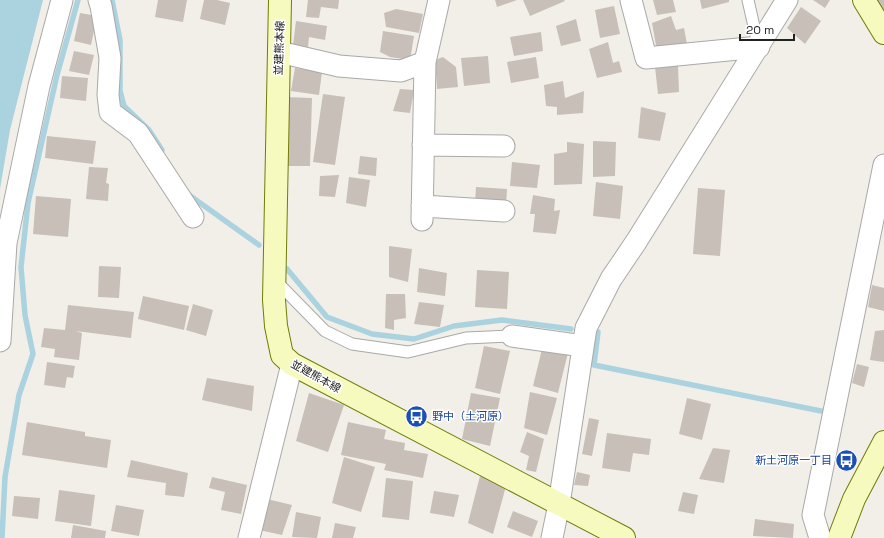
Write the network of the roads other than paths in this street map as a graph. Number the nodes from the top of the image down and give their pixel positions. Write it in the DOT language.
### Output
graph roads {
  1 [pos="62,0"];
  2 [pos="99,0"];
  3 [pos="280,0"];
  4 [pos="439,0"];
  5 [pos="631,0"];
  6 [pos="748,0"];
  7 [pos="787,0"];
  8 [pos="864,0"];
  9 [pos="884,33"];
  10 [pos="759,47"];
  11 [pos="279,52"];
  12 [pos="425,62"];
  13 [pos="424,145"];
  14 [pos="504,146"];
  15 [pos="884,165"];
  16 [pos="504,211"];
  17 [pos="193,218"];
  18 [pos="274,278"];
  19 [pos="512,336"];
  20 [pos="0,341"];
  21 [pos="583,346"];
  22 [pos="292,364"];
  23 [pos="884,442"];
  24 [pos="559,504"];
  25 [pos="249,538"];
  26 [pos="552,538"];
  27 [pos="624,538"];
  28 [pos="820,538"];
  29 [pos="839,538"];
  1 -- 20 [label="street"];
  2 -- 17 [label="street"];
  3 -- 11 [label="main road, 並建熊本線"];
  4 -- 12 [label="street"];
  5 -- 10 [label="street"];
  6 -- 10 [label="lane"];
  7 -- 10 [label="street"];
  8 -- 9 [label="main road"];
  10 -- 21 [label="street"];
  11 -- 12 [label="street"];
  11 -- 18 [label="main road, 並建熊本線"];
  12 -- 13 [label="street"];
  13 -- 14 [label="street"];
  13 -- 16 [label="street"];
  15 -- 28 [label="street"];
  18 -- 19 [label="lane"];
  18 -- 22 [label="main road, 並建熊本線"];
  19 -- 21 [label="street"];
  21 -- 24 [label="street"];
  22 -- 24 [label="main road, 並建熊本線"];
  22 -- 25 [label="street"];
  23 -- 29 [label="main road"];
  24 -- 26 [label="street"];
  24 -- 27 [label="main road, 並建熊本線"];
}
